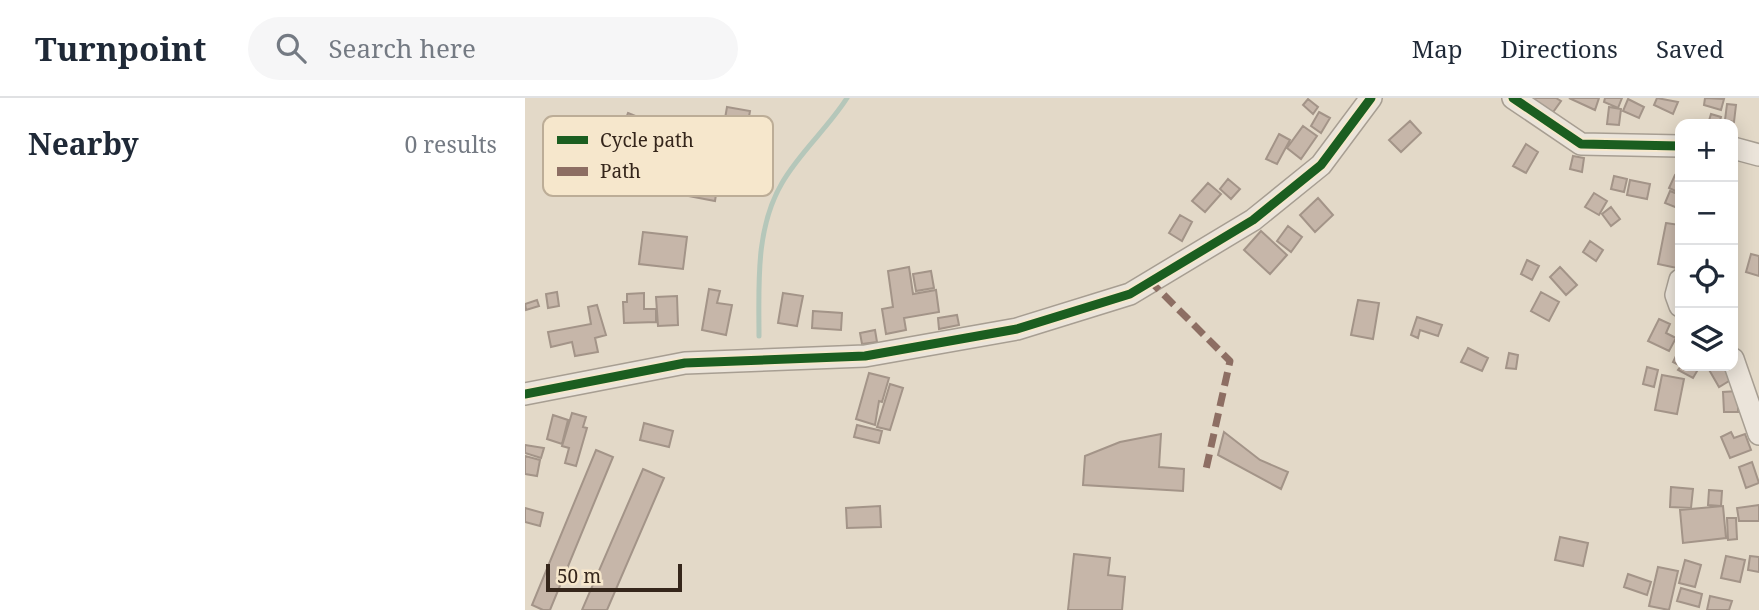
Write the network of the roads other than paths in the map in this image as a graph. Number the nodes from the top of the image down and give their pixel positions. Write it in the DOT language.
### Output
graph roads {
  1 [pos="1371,98"];
  2 [pos="1513,98"];
  3 [pos="1675,146"];
  4 [pos="1738,149"];
  5 [pos="1759,155"];
  6 [pos="1737,371"];
  7 [pos="525,394"];
  8 [pos="1759,434"];
  1 -- 7 [label="street"];
  2 -- 3 [label="street"];
  4 -- 5 [label="street"];
  6 -- 8 [label="street"];
}
